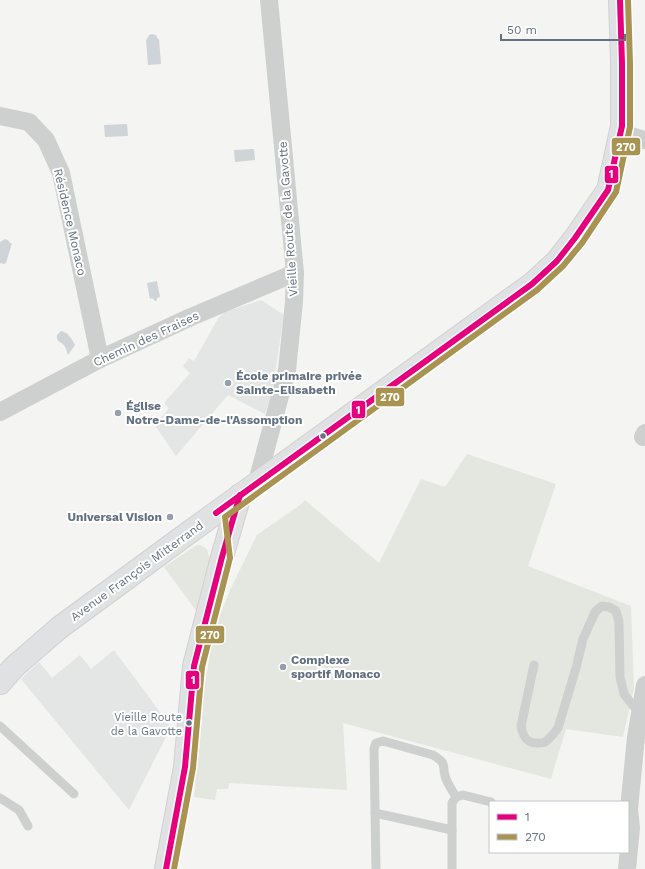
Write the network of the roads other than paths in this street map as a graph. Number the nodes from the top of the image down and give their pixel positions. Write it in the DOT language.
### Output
graph roads {
  1 [pos="269,0"];
  2 [pos="620,0"];
  3 [pos="0,116"];
  4 [pos="621,133"];
  5 [pos="645,140"];
  6 [pos="295,273"];
  7 [pos="100,359"];
  8 [pos="0,412"];
  9 [pos="249,489"];
  10 [pos="216,513"];
  11 [pos="222,557"];
  12 [pos="534,664"];
  13 [pos="0,683"];
  14 [pos="645,685"];
  15 [pos="640,714"];
  16 [pos="0,726"];
  17 [pos="74,794"];
  18 [pos="456,797"];
  19 [pos="0,798"];
  20 [pos="489,802"];
  21 [pos="629,809"];
  22 [pos="629,809"];
  23 [pos="375,813"];
  24 [pos="28,826"];
  25 [pos="452,830"];
  26 [pos="629,853"];
  27 [pos="629,853"];
  28 [pos="166,869"];
  29 [pos="376,869"];
  30 [pos="452,869"];
  31 [pos="627,869"];
  1 -- 6 [label="street, Vieille Route de la Gavotte"];
  2 -- 4 [label="main road, Avenue François Mitterrand"];
  3 -- 7 [label="street, Résidence Monaco"];
  4 -- 5 [label="street"];
  4 -- 9 [label="main road, Avenue François Mitterrand"];
  6 -- 7 [label="street, Chemin des Fraises"];
  6 -- 9 [label="street, Vieille Route de la Gavotte"];
  7 -- 8 [label="street, Chemin des Fraises"];
  9 -- 10 [label="main road, Avenue François Mitterrand"];
  9 -- 11 [label="main road"];
  10 -- 11 [label="main road"];
  10 -- 13 [label="main road, Avenue François Mitterrand"];
  11 -- 28 [label="main road"];
  12 -- 15 [label="lane"];
  14 -- 15 [label="street"];
  15 -- 22 [label="street"];
  16 -- 17 [label="lane"];
  18 -- 20 [label="lane"];
  18 -- 23 [label="lane"];
  18 -- 25 [label="lane"];
  19 -- 24 [label="lane"];
  21 -- 27 [label="street"];
  23 -- 25 [label="lane"];
  23 -- 29 [label="lane"];
  25 -- 30 [label="lane"];
  26 -- 31 [label="street"];
}
